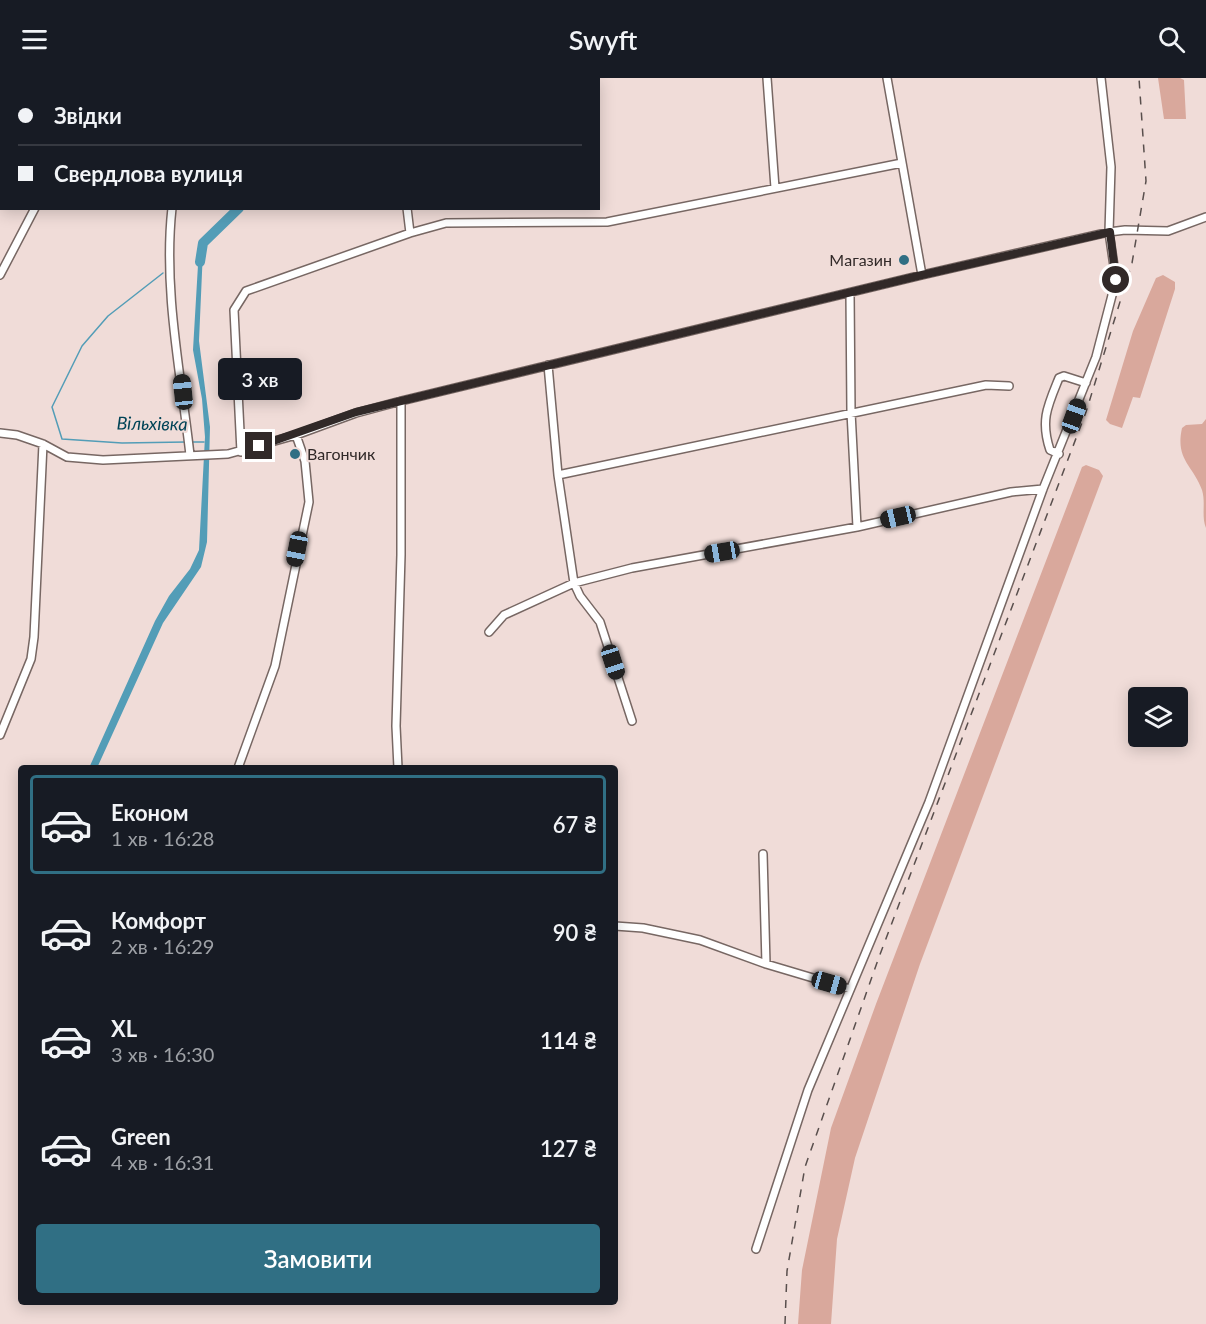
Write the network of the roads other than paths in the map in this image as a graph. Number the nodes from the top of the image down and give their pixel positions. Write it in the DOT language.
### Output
graph roads {
  1 [pos="766,78"];
  2 [pos="887,78"];
  3 [pos="1101,78"];
  4 [pos="902,164"];
  5 [pos="775,189"];
  6 [pos="34,210"];
  7 [pos="172,210"];
  8 [pos="407,210"];
  9 [pos="1206,217"];
  10 [pos="1110,232"];
  11 [pos="410,233"];
  12 [pos="0,275"];
  13 [pos="922,275"];
  14 [pos="850,293"];
  15 [pos="548,365"];
  16 [pos="1086,383"];
  17 [pos="1010,386"];
  18 [pos="401,401"];
  19 [pos="851,412"];
  20 [pos="0,433"];
  21 [pos="296,435"];
  22 [pos="43,444"];
  23 [pos="241,452"];
  24 [pos="1059,454"];
  25 [pos="194,455"];
  26 [pos="558,475"];
  27 [pos="1043,489"];
  28 [pos="857,527"];
  29 [pos="574,583"];
  30 [pos="489,632"];
  31 [pos="632,721"];
  32 [pos="0,735"];
  33 [pos="239,765"];
  34 [pos="398,765"];
  35 [pos="763,854"];
  36 [pos="618,926"];
  37 [pos="766,964"];
  38 [pos="850,989"];
  39 [pos="756,1249"];
  1 -- 5 [label="street"];
  2 -- 4 [label="street"];
  3 -- 10 [label="street"];
  4 -- 5 [label="street"];
  4 -- 13 [label="street"];
  5 -- 11 [label="street"];
  6 -- 12 [label="street"];
  7 -- 25 [label="street"];
  8 -- 11 [label="street"];
  9 -- 10 [label="street"];
  10 -- 13 [label="street"];
  10 -- 16 [label="street"];
  11 -- 23 [label="street"];
  13 -- 14 [label="street"];
  14 -- 15 [label="street"];
  14 -- 19 [label="street"];
  15 -- 18 [label="street"];
  15 -- 26 [label="street"];
  16 -- 24 [label="street"];
  16 -- 24 [label="street"];
  17 -- 19 [label="street"];
  18 -- 21 [label="street"];
  18 -- 34 [label="street"];
  19 -- 26 [label="street"];
  19 -- 28 [label="street"];
  20 -- 22 [label="street"];
  21 -- 23 [label="street"];
  21 -- 33 [label="street"];
  22 -- 25 [label="street"];
  22 -- 32 [label="street"];
  23 -- 25 [label="street"];
  24 -- 27 [label="street"];
  26 -- 29 [label="street"];
  27 -- 28 [label="street"];
  27 -- 38 [label="street"];
  28 -- 29 [label="street"];
  29 -- 30 [label="street"];
  29 -- 31 [label="street"];
  35 -- 37 [label="street"];
  36 -- 37 [label="street"];
  37 -- 38 [label="street"];
  38 -- 39 [label="street"];
}
